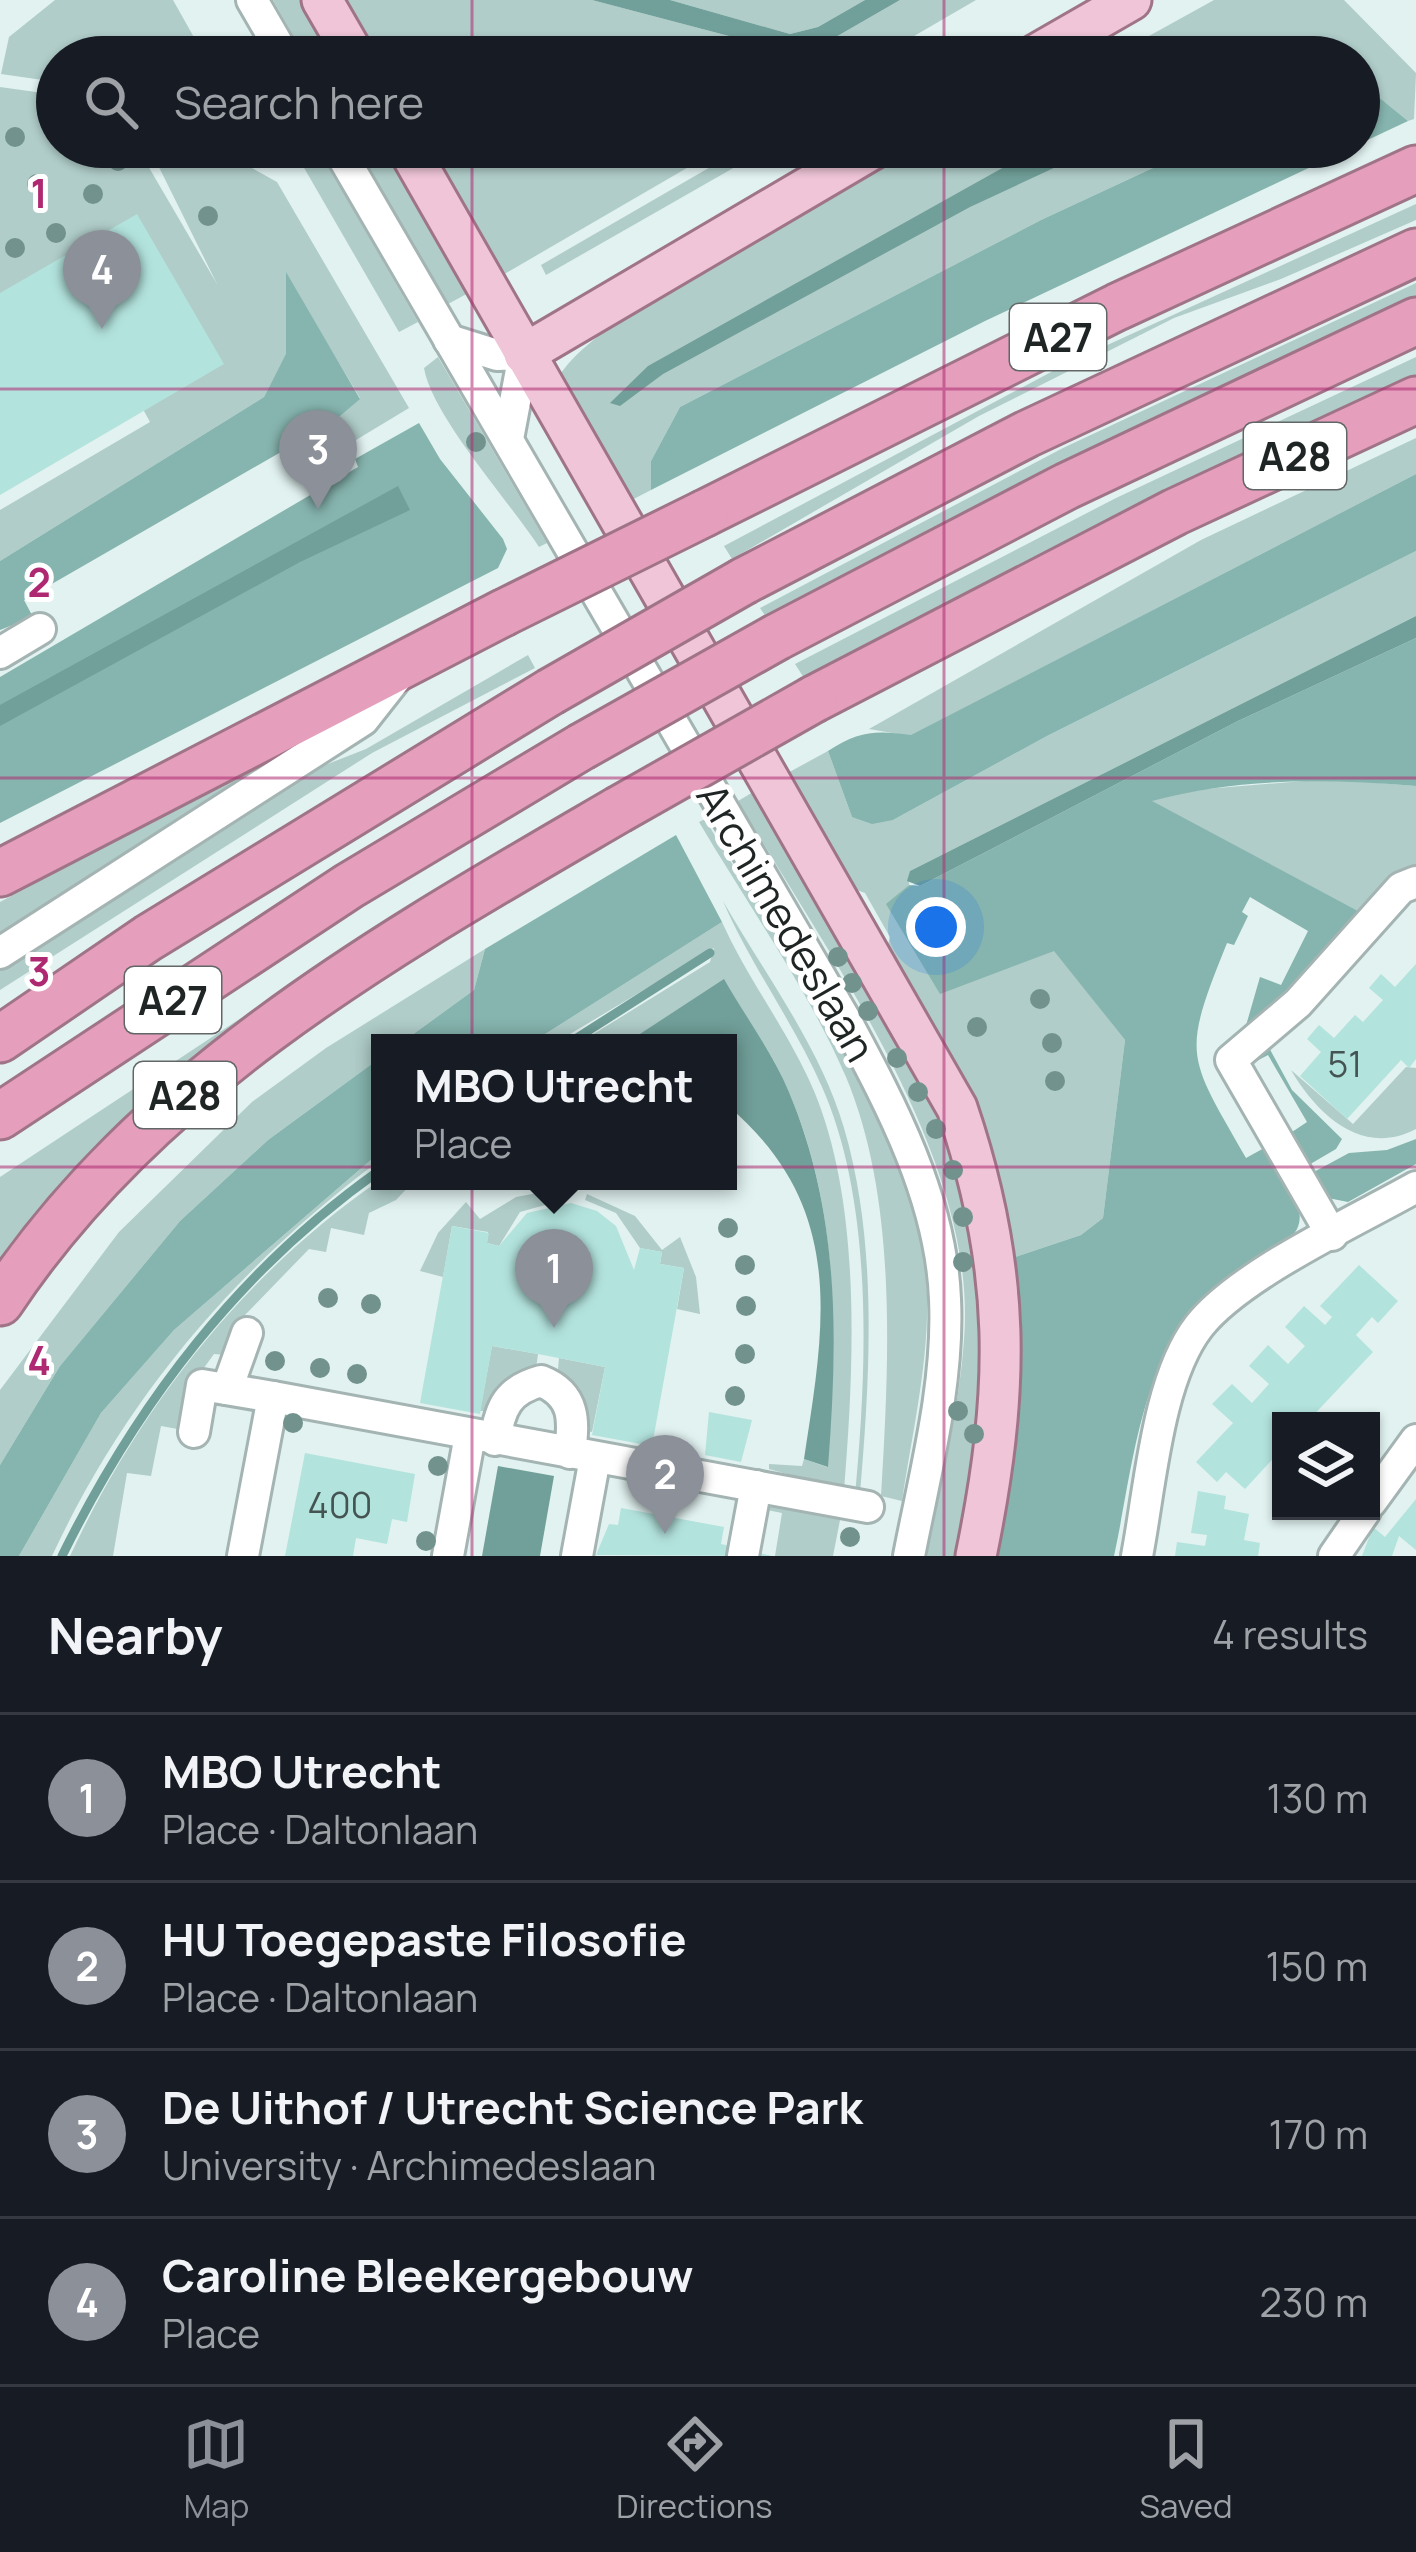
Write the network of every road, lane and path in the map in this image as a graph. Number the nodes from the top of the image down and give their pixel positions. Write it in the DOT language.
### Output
graph roads {
  1 [pos="252,0"];
  2 [pos="322,0"];
  3 [pos="1131,0"];
  4 [pos="273,36"];
  5 [pos="343,36"];
  6 [pos="1068,36"];
  7 [pos="349,168"];
  8 [pos="419,168"];
  9 [pos="840,168"];
  10 [pos="1416,169"];
  11 [pos="1416,252"];
  12 [pos="1416,321"];
  13 [pos="449,340"];
  14 [pos="524,354"];
  15 [pos="1416,400"];
  16 [pos="508,439"];
  17 [pos="40,629"];
  18 [pos="0,653"];
  19 [pos="410,659"];
  20 [pos="0,873"];
  21 [pos="1416,882"];
  22 [pos="0,953"];
  23 [pos="0,1039"];
  24 [pos="0,1116"];
  25 [pos="1416,1187"];
  26 [pos="1332,1235"];
  27 [pos="0,1302"];
  28 [pos="247,1333"];
  29 [pos="227,1389"];
  30 [pos="273,1397"];
  31 [pos="194,1432"];
  32 [pos="483,1438"];
  33 [pos="1416,1440"];
  34 [pos="582,1456"];
  35 [pos="756,1486"];
  36 [pos="1380,1490"];
  37 [pos="868,1508"];
  38 [pos="1359,1520"];
  39 [pos="243,1556"];
  40 [pos="448,1556"];
  41 [pos="577,1556"];
  42 [pos="743,1556"];
  43 [pos="909,1556"];
  44 [pos="976,1556"];
  45 [pos="1137,1556"];
  46 [pos="1334,1556"];
  1 -- 4 [label="street"];
  2 -- 5 [label="main road"];
  3 -- 6 [label="main road"];
  7 -- 13 [label="street, Archimedeslaan"];
  8 -- 14 [label="main road, Archimedeslaan"];
  9 -- 14 [label="main road"];
  10 -- 19 [label="highway, A27, bridge"];
  11 -- 23 [label="highway, A27, bridge"];
  12 -- 24 [label="highway, A27, bridge"];
  13 -- 14 [label="street"];
  13 -- 16 [label="street, Archimedeslaan"];
  14 -- 16 [label="street"];
  14 -- 44 [label="main road, Archimedeslaan"];
  15 -- 27 [label="highway, A28, bridge"];
  16 -- 43 [label="street, Archimedeslaan"];
  17 -- 18 [label="street"];
  19 -- 20 [label="highway, A27"];
  19 -- 22 [label="street, A27"];
  21 -- 26 [label="street"];
  25 -- 26 [label="street"];
  26 -- 45 [label="street"];
  28 -- 29 [label="street"];
  29 -- 30 [label="street"];
  29 -- 31 [label="street"];
  30 -- 32 [label="street"];
  30 -- 39 [label="street"];
  32 -- 34 [label="street"];
  32 -- 34 [label="street"];
  32 -- 40 [label="street"];
  33 -- 36 [label="street"];
  34 -- 35 [label="street"];
  34 -- 41 [label="street"];
  35 -- 37 [label="street"];
  35 -- 42 [label="street"];
  38 -- 46 [label="street"];
}
